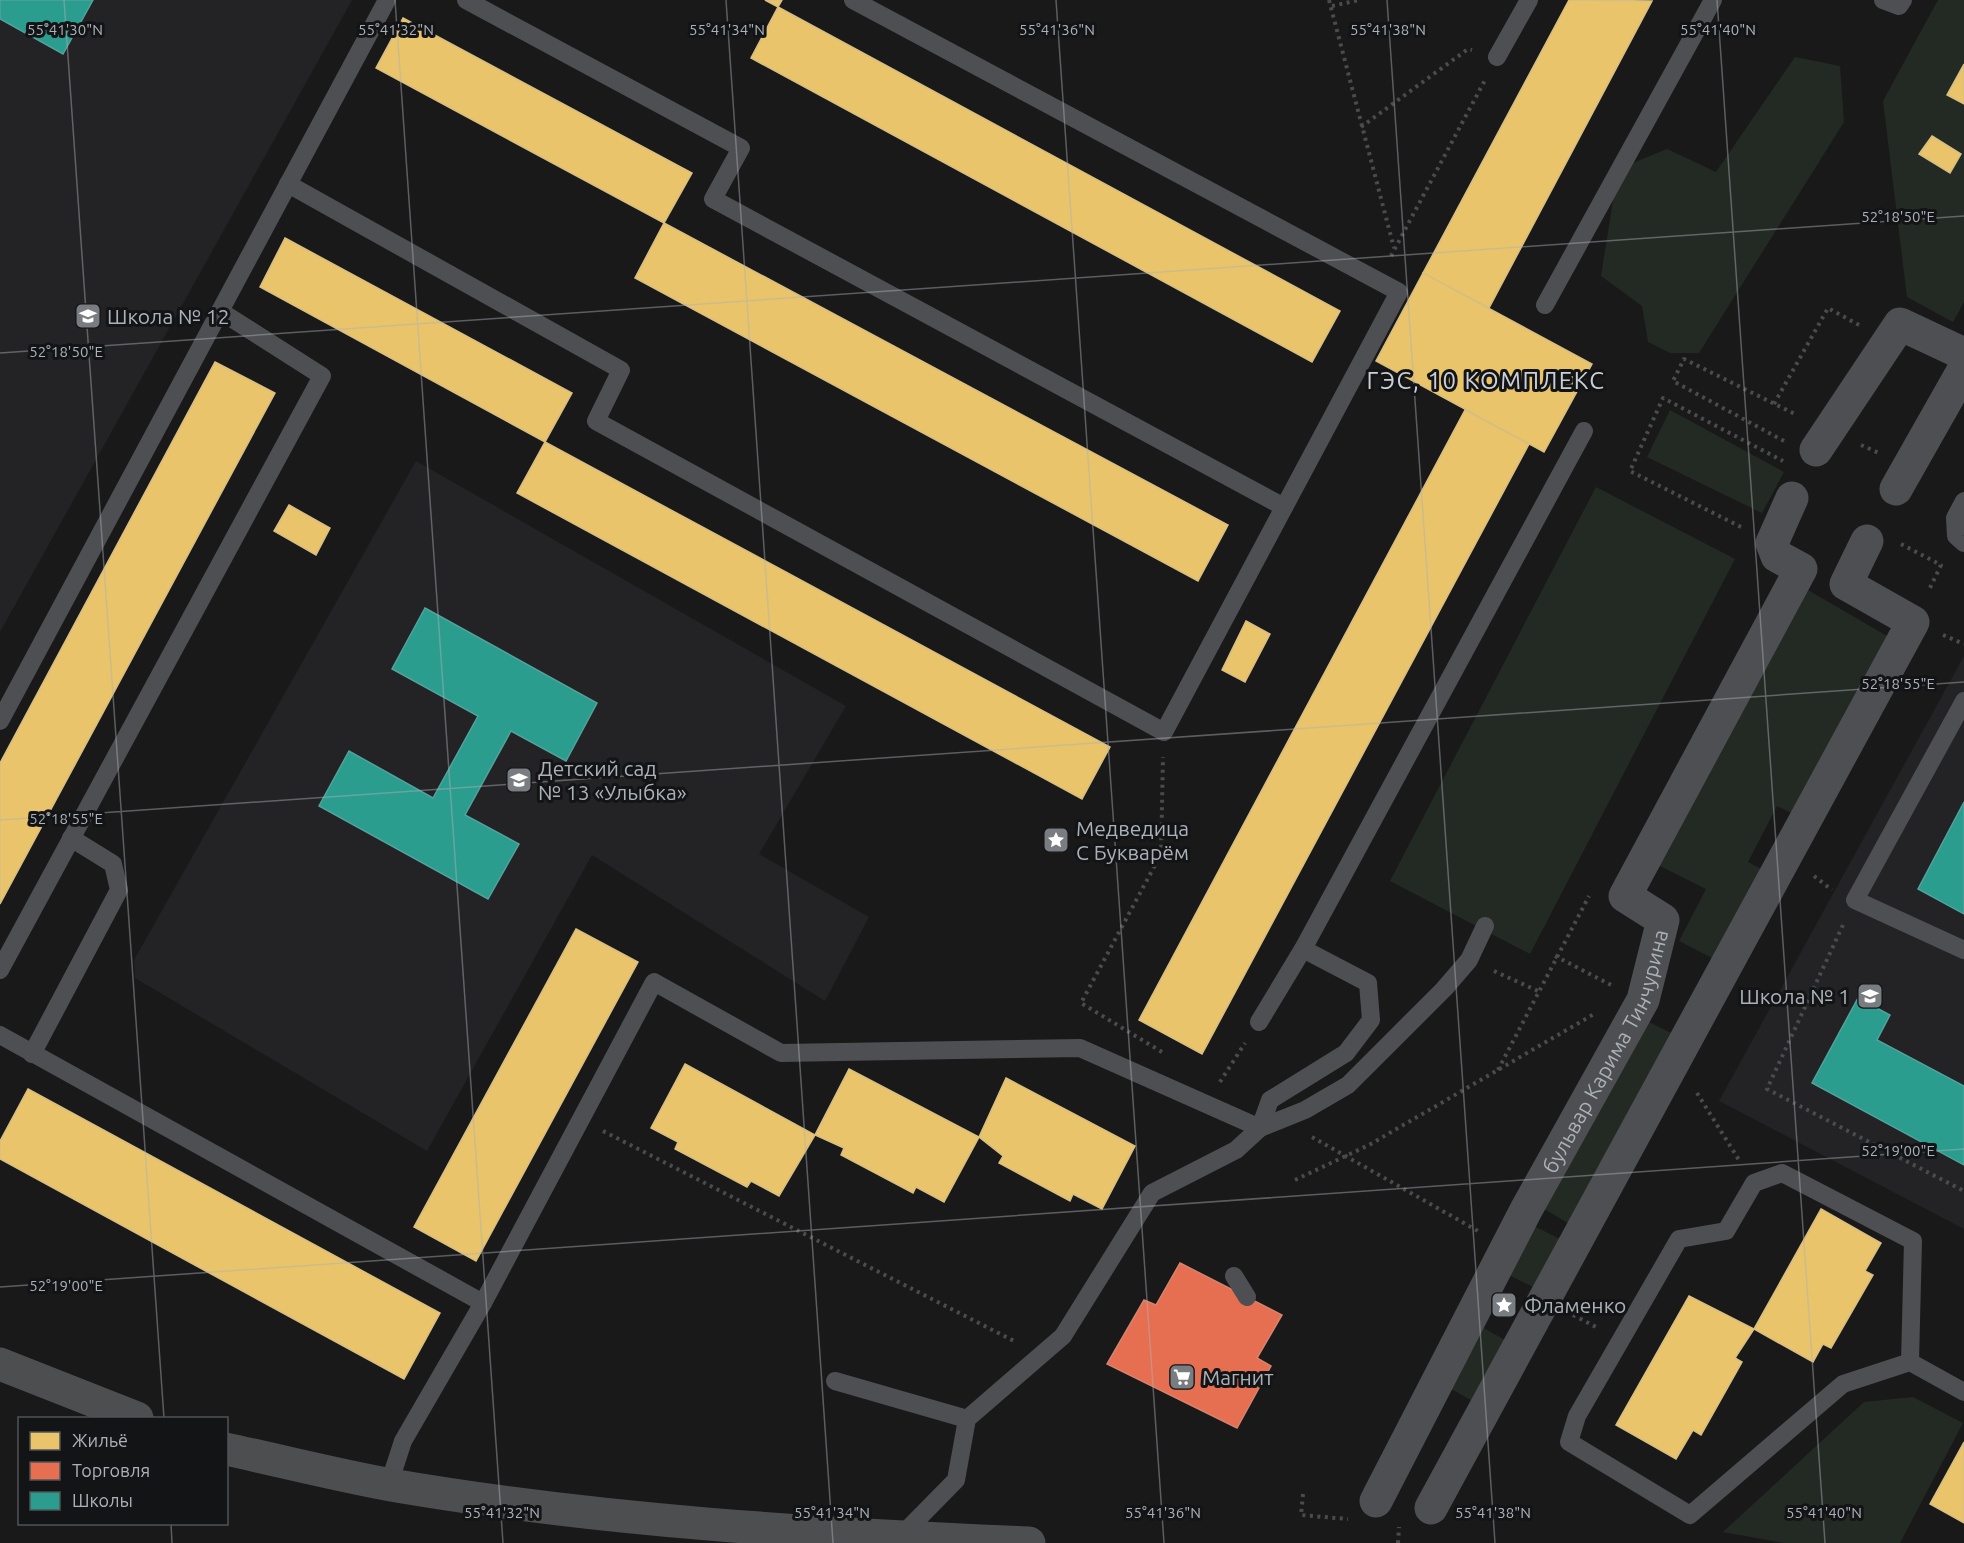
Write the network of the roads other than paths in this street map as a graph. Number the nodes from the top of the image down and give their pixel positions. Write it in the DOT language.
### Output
graph roads {
  1 [pos="387,0"];
  2 [pos="466,0"];
  3 [pos="852,0"];
  4 [pos="1529,0"];
  5 [pos="1883,0"];
  6 [pos="1903,0"];
  7 [pos="1705,2"];
  8 [pos="1497,57"];
  9 [pos="288,184"];
  10 [pos="1545,304"];
  11 [pos="220,311"];
  12 [pos="1964,354"];
  13 [pos="1964,369"];
  14 [pos="1584,431"];
  15 [pos="1806,445"];
  16 [pos="1902,478"];
  17 [pos="1792,498"];
  18 [pos="1964,501"];
  19 [pos="1284,507"];
  20 [pos="1882,541"];
  21 [pos="1964,543"];
  22 [pos="1964,701"];
  23 [pos="0,721"];
  24 [pos="71,838"];
  25 [pos="1485,926"];
  26 [pos="1302,949"];
  27 [pos="1964,951"];
  28 [pos="0,970"];
  29 [pos="1259,1022"];
  30 [pos="0,1035"];
  31 [pos="32,1054"];
  32 [pos="1260,1128"];
  33 [pos="1234,1276"];
  34 [pos="1246,1297"];
  35 [pos="483,1303"];
  36 [pos="1910,1362"];
  37 [pos="0,1364"];
  38 [pos="835,1381"];
  39 [pos="1964,1392"];
  40 [pos="132,1417"];
  41 [pos="967,1419"];
  42 [pos="228,1449"];
  43 [pos="389,1484"];
  44 [pos="1431,1508"];
  45 [pos="1376,1515"];
  46 [pos="899,1538"];
  47 [pos="1029,1543"];
  1 -- 9 [label="lane"];
  2 -- 19 [label="lane"];
  3 -- 19 [label="lane"];
  4 -- 8 [label="lane"];
  5 -- 6 [label="lane"];
  7 -- 10 [label="lane"];
  9 -- 11 [label="lane"];
  9 -- 19 [label="lane"];
  11 -- 23 [label="lane"];
  11 -- 24 [label="lane"];
  12 -- 15 [label="street"];
  13 -- 16 [label="street"];
  14 -- 26 [label="lane"];
  17 -- 45 [label="street, бульвар Карима Тинчурина"];
  18 -- 21 [label="lane"];
  20 -- 44 [label="street"];
  22 -- 27 [label="lane"];
  24 -- 28 [label="lane"];
  24 -- 31 [label="lane"];
  25 -- 32 [label="lane"];
  26 -- 29 [label="lane"];
  26 -- 32 [label="lane"];
  30 -- 31 [label="lane"];
  31 -- 35 [label="lane"];
  32 -- 35 [label="lane"];
  32 -- 41 [label="lane"];
  33 -- 34 [label="lane"];
  35 -- 43 [label="lane"];
  36 -- 36 [label="lane"];
  36 -- 39 [label="lane"];
  37 -- 40 [label="main road"];
  38 -- 41 [label="lane"];
  41 -- 46 [label="lane"];
  42 -- 43 [label="main road"];
  43 -- 46 [label="main road"];
  46 -- 47 [label="main road"];
}
